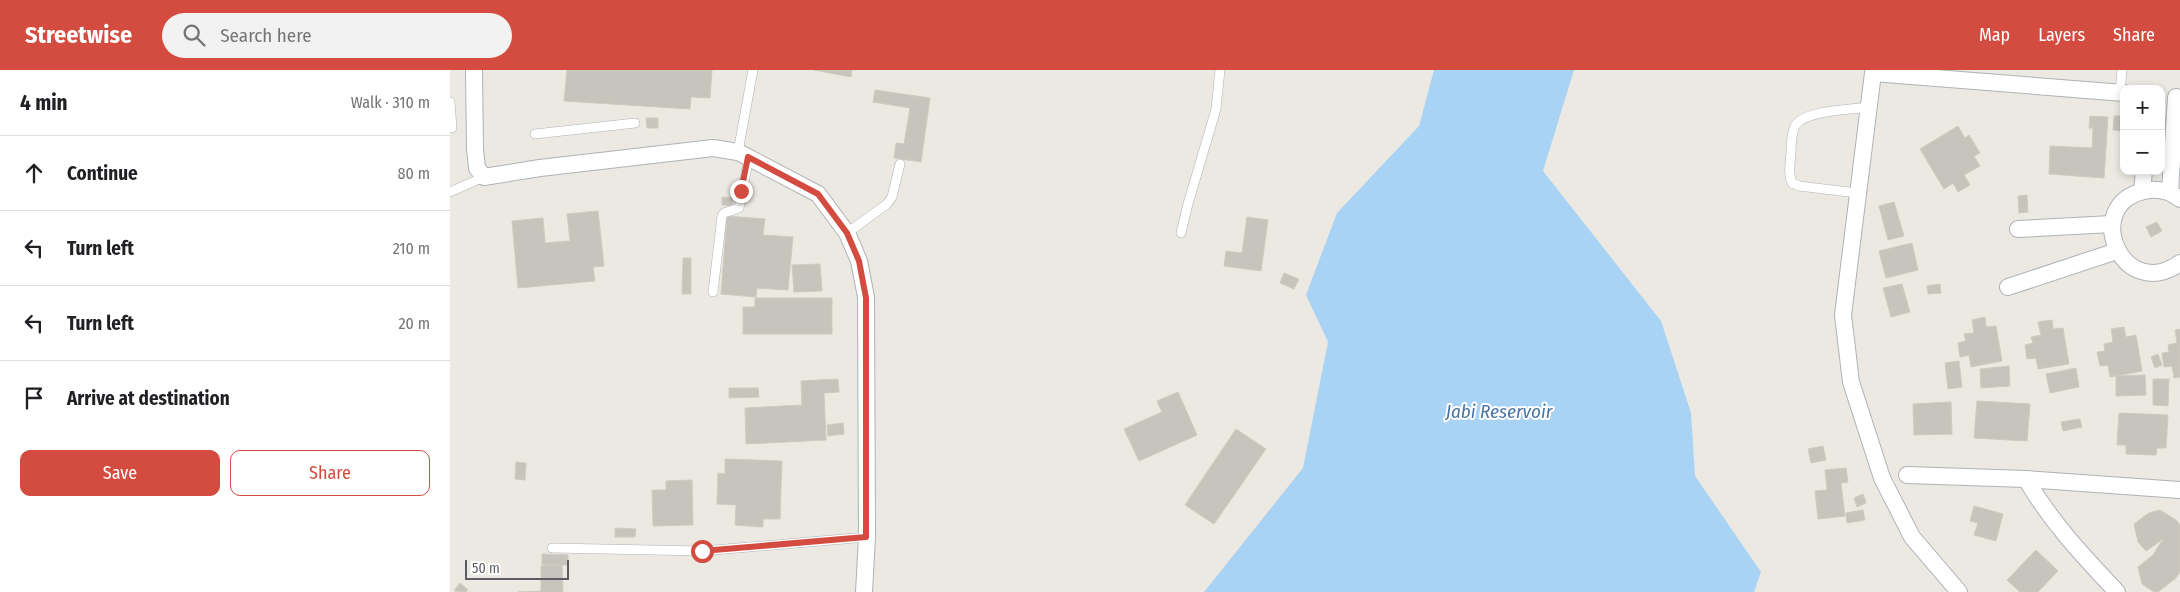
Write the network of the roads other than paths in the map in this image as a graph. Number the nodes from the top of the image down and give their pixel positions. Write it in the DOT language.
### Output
graph roads {
  1 [pos="474,70"];
  2 [pos="753,70"];
  3 [pos="1220,70"];
  4 [pos="2122,70"];
  5 [pos="1873,72"];
  6 [pos="2122,85"];
  7 [pos="2120,93"];
  8 [pos="2172,97"];
  9 [pos="450,102"];
  10 [pos="1868,107"];
  11 [pos="635,123"];
  12 [pos="452,128"];
  13 [pos="535,134"];
  14 [pos="744,155"];
  15 [pos="900,164"];
  16 [pos="2144,175"];
  17 [pos="484,177"];
  18 [pos="2142,191"];
  19 [pos="450,192"];
  20 [pos="1857,192"];
  21 [pos="2175,196"];
  22 [pos="2112,224"];
  23 [pos="2018,229"];
  24 [pos="847,233"];
  25 [pos="1181,233"];
  26 [pos="2117,251"];
  27 [pos="2180,263"];
  28 [pos="2008,287"];
  29 [pos="713,292"];
  30 [pos="1908,475"];
  31 [pos="2026,479"];
  32 [pos="2180,490"];
  33 [pos="866,537"];
  34 [pos="552,548"];
  35 [pos="864,592"];
  36 [pos="1959,592"];
  37 [pos="2117,592"];
  1 -- 17 [label="street"];
  2 -- 14 [label="lane"];
  3 -- 25 [label="lane"];
  4 -- 6 [label="lane"];
  5 -- 7 [label="street"];
  5 -- 10 [label="street"];
  8 -- 21 [label="street"];
  9 -- 12 [label="lane"];
  10 -- 20 [label="street"];
  10 -- 20 [label="lane"];
  11 -- 13 [label="lane"];
  14 -- 17 [label="street"];
  14 -- 24 [label="street"];
  14 -- 29 [label="lane"];
  15 -- 24 [label="lane"];
  16 -- 18 [label="street"];
  17 -- 19 [label="lane"];
  18 -- 21 [label="street"];
  18 -- 22 [label="street"];
  20 -- 36 [label="street"];
  22 -- 23 [label="street"];
  22 -- 26 [label="street"];
  24 -- 33 [label="street"];
  26 -- 27 [label="street"];
  26 -- 28 [label="street"];
  30 -- 31 [label="street"];
  31 -- 32 [label="street"];
  31 -- 37 [label="street"];
  33 -- 34 [label="lane"];
  33 -- 35 [label="street"];
}
